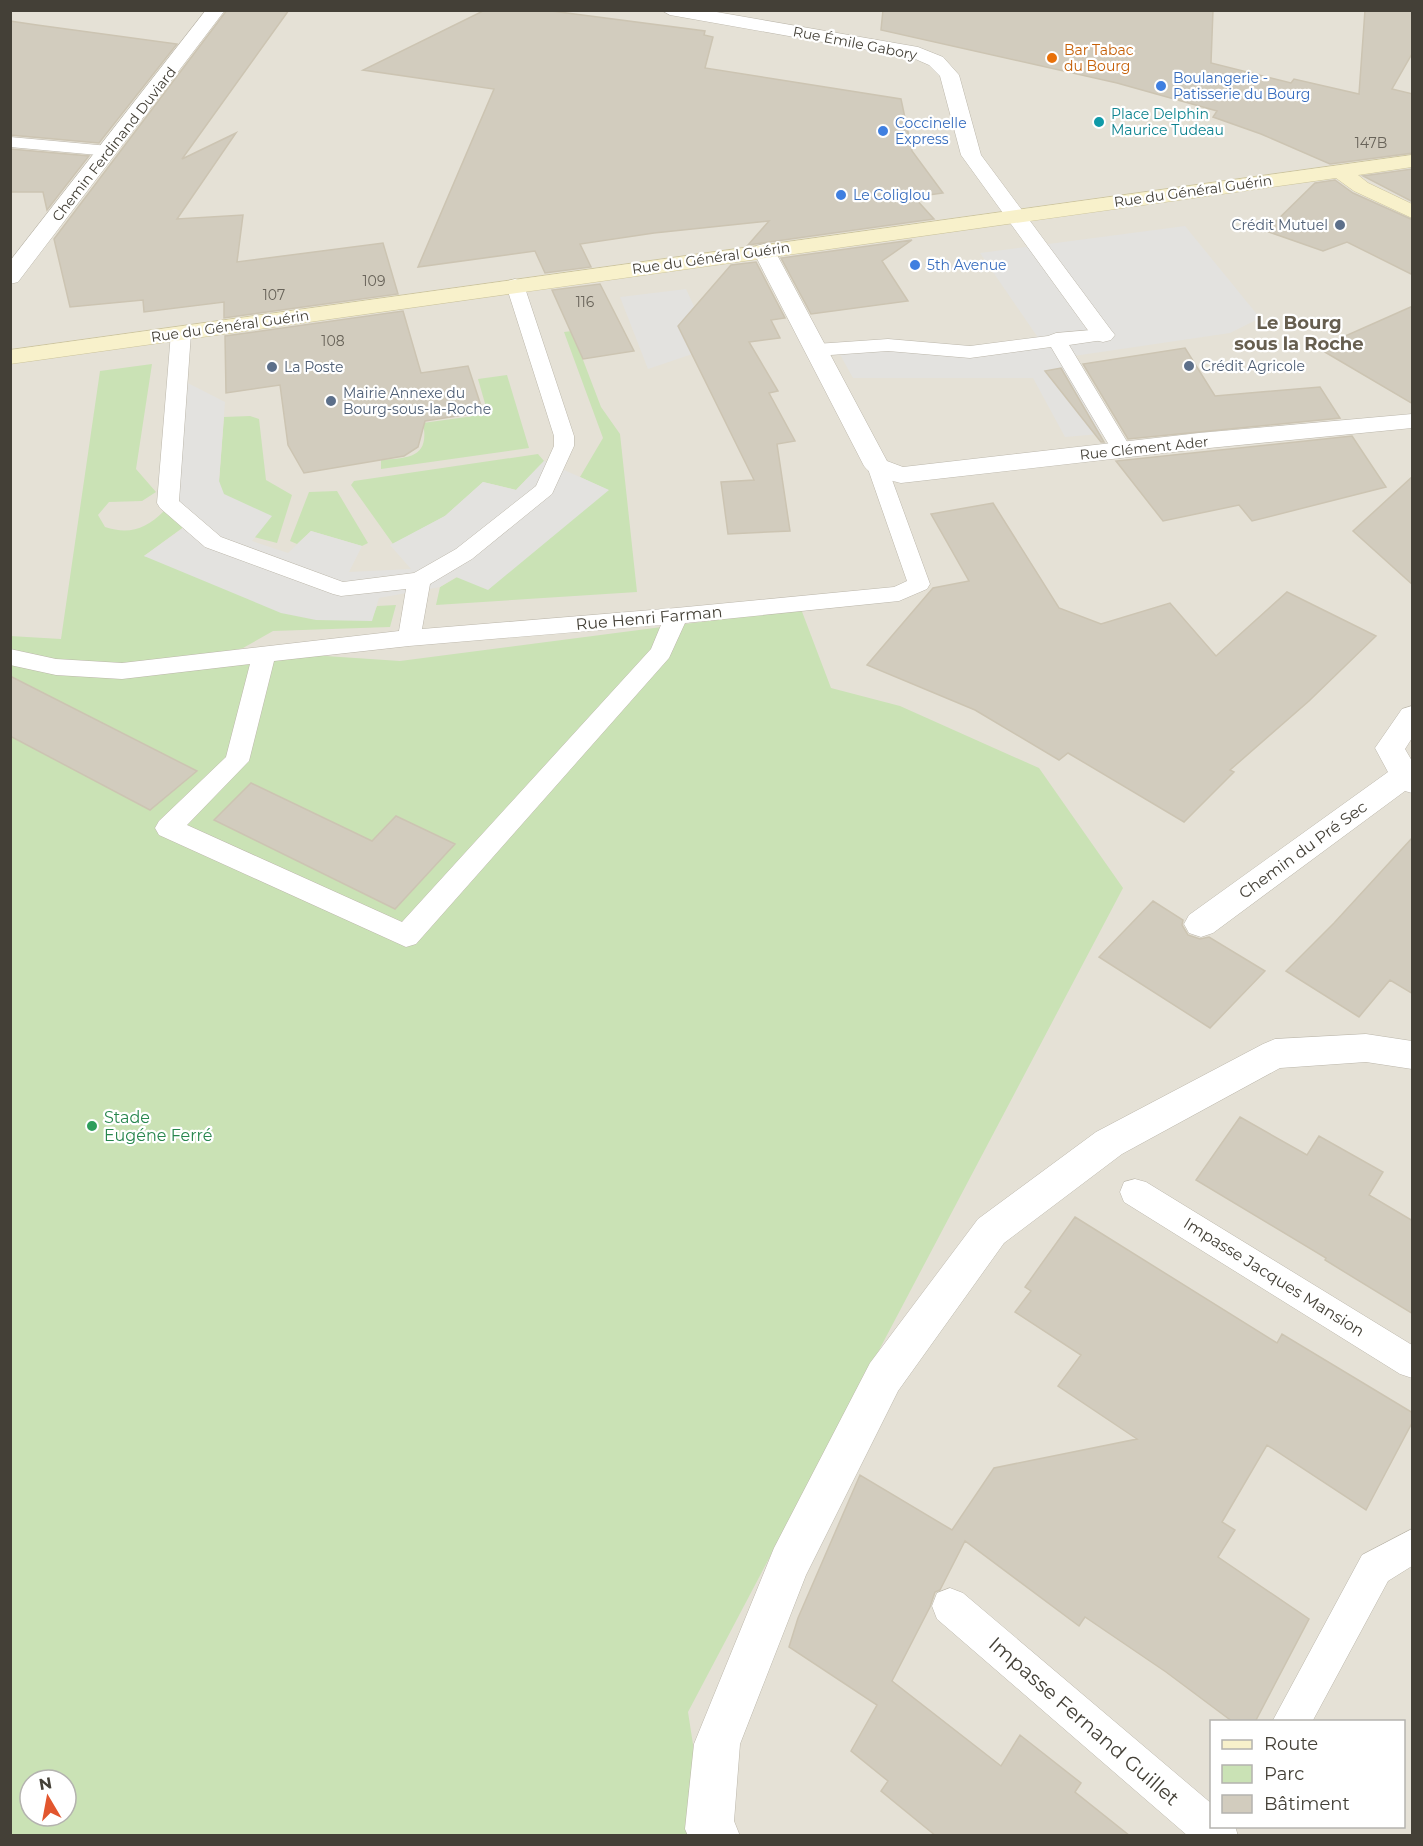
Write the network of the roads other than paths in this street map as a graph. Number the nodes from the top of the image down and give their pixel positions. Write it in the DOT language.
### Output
graph roads {
  1 [pos="216,10"];
  2 [pos="670,10"];
  3 [pos="10,142"];
  4 [pos="109,151"];
  5 [pos="1413,161"];
  6 [pos="1341,171"];
  7 [pos="1413,212"];
  8 [pos="1014,216"];
  9 [pos="764,251"];
  10 [pos="10,277"];
  11 [pos="514,285"];
  12 [pos="181,333"];
  13 [pos="1103,335"];
  14 [pos="1056,339"];
  15 [pos="816,350"];
  16 [pos="10,357"];
  17 [pos="1413,422"];
  18 [pos="1122,450"];
  19 [pos="877,466"];
  20 [pos="418,580"];
  21 [pos="676,616"];
  22 [pos="409,638"];
  23 [pos="264,655"];
  24 [pos="10,657"];
  25 [pos="1413,716"];
  26 [pos="1409,779"];
  27 [pos="1201,924"];
  28 [pos="1413,1055"];
  29 [pos="1135,1192"];
  30 [pos="1413,1363"];
  31 [pos="1413,1547"];
  32 [pos="950,1606"];
  33 [pos="1293,1720"];
  34 [pos="716,1836"];
  35 [pos="1219,1836"];
  1 -- 4 [label="street, Chemin Ferdinand Duviard"];
  2 -- 8 [label="street, Rue Émile Gabory"];
  3 -- 4 [label="lane"];
  4 -- 10 [label="street, Chemin Ferdinand Duviard"];
  5 -- 6 [label="main road, Rue du Général Guérin"];
  6 -- 7 [label="main road"];
  6 -- 8 [label="main road, Rue du Général Guérin"];
  8 -- 9 [label="main road, Rue du Général Guérin"];
  8 -- 13 [label="street, Rue Émile Gabory"];
  9 -- 11 [label="main road, Rue du Général Guérin"];
  9 -- 15 [label="street, Rue Henri Farman"];
  11 -- 12 [label="main road, Rue du Général Guérin"];
  11 -- 20 [label="lane"];
  12 -- 16 [label="main road, Rue du Général Guérin"];
  12 -- 20 [label="lane"];
  13 -- 14 [label="lane"];
  14 -- 15 [label="lane"];
  14 -- 18 [label="lane"];
  15 -- 19 [label="street, Rue Henri Farman"];
  17 -- 18 [label="street, Rue Clément Ader"];
  18 -- 19 [label="street, Rue Clément Ader"];
  19 -- 21 [label="lane, Rue Henri Farman"];
  20 -- 22 [label="lane"];
  21 -- 22 [label="lane, Rue Henri Farman"];
  21 -- 23 [label="lane"];
  22 -- 23 [label="lane, Rue Henri Farman"];
  23 -- 24 [label="lane, Rue Henri Farman"];
  25 -- 26 [label="street"];
  26 -- 27 [label="street, Chemin du Pré Sec"];
  28 -- 34 [label="street"];
  29 -- 30 [label="lane, Impasse Jacques Mansion"];
  31 -- 33 [label="lane"];
  32 -- 35 [label="lane, Impasse Fernand Guillet"];
}
